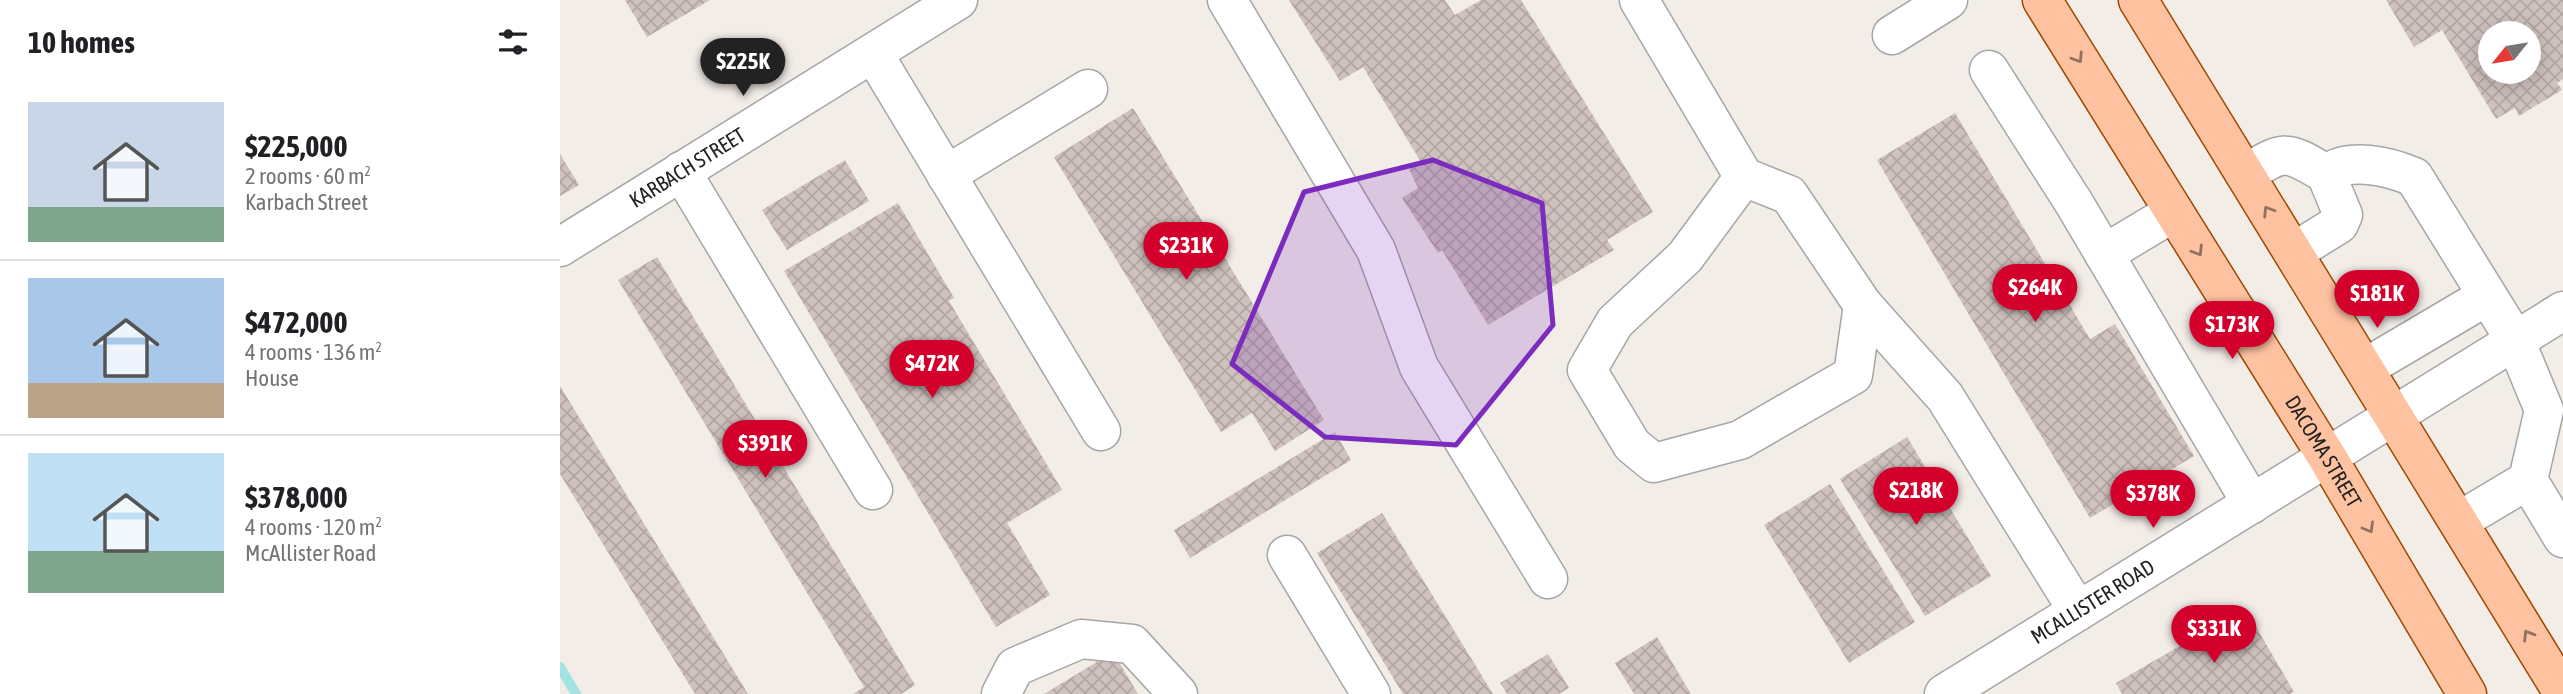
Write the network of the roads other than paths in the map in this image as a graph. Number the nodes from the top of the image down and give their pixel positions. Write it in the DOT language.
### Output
graph roads {
  1 [pos="958,0"];
  2 [pos="1227,0"];
  3 [pos="1639,0"];
  4 [pos="1948,0"];
  5 [pos="2042,0"];
  6 [pos="2138,0"];
  7 [pos="1892,35"];
  8 [pos="873,53"];
  9 [pos="1989,70"];
  10 [pos="1088,89"];
  11 [pos="681,171"];
  12 [pos="2245,174"];
  13 [pos="2326,174"];
  14 [pos="946,175"];
  15 [pos="1744,177"];
  16 [pos="2174,212"];
  17 [pos="560,247"];
  18 [pos="2294,252"];
  19 [pos="2104,254"];
  20 [pos="2487,296"];
  21 [pos="1863,305"];
  22 [pos="2563,311"];
  23 [pos="2515,341"];
  24 [pos="2365,368"];
  25 [pos="2554,405"];
  26 [pos="2395,415"];
  27 [pos="1101,431"];
  28 [pos="2327,457"];
  29 [pos="2528,480"];
  30 [pos="873,490"];
  31 [pos="2252,504"];
  32 [pos="2459,521"];
  33 [pos="2563,538"];
  34 [pos="1287,555"];
  35 [pos="1548,579"];
  36 [pos="2078,611"];
  37 [pos="2563,693"];
  38 [pos="1001,694"];
  39 [pos="1178,694"];
  40 [pos="1371,694"];
  41 [pos="1944,694"];
  42 [pos="2467,694"];
  1 -- 8 [label="street, KARBACH STREET"];
  2 -- 35 [label="street"];
  3 -- 15 [label="street"];
  4 -- 7 [label="street"];
  5 -- 16 [label="main road, DACOMA STREET, one-way"];
  6 -- 12 [label="main road"];
  8 -- 11 [label="street, KARBACH STREET"];
  8 -- 14 [label="street"];
  9 -- 19 [label="street"];
  10 -- 14 [label="street"];
  11 -- 17 [label="street, KARBACH STREET"];
  11 -- 30 [label="street"];
  12 -- 13 [label="street"];
  18 -- 12 [label="main road, one-way"];
  13 -- 18 [label="street"];
  13 -- 20 [label="street"];
  14 -- 27 [label="street"];
  15 -- 21 [label="street"];
  15 -- 21 [label="street"];
  16 -- 19 [label="street"];
  16 -- 28 [label="main road, DACOMA STREET, one-way"];
  18 -- 24 [label="main road"];
  19 -- 31 [label="street"];
  20 -- 23 [label="street"];
  20 -- 24 [label="street"];
  21 -- 36 [label="street"];
  22 -- 23 [label="street, MCALLISTER ROAD"];
  23 -- 25 [label="street"];
  23 -- 26 [label="street, MCALLISTER ROAD"];
  24 -- 26 [label="main road"];
  25 -- 29 [label="street"];
  26 -- 28 [label="street, MCALLISTER ROAD"];
  26 -- 32 [label="main road"];
  28 -- 31 [label="street, MCALLISTER ROAD"];
  28 -- 42 [label="main road, DACOMA STREET, one-way"];
  29 -- 32 [label="street"];
  29 -- 33 [label="street"];
  31 -- 36 [label="street, MCALLISTER ROAD"];
  37 -- 32 [label="main road, one-way"];
  34 -- 40 [label="street"];
  36 -- 41 [label="street, MCALLISTER ROAD"];
  38 -- 39 [label="street"];
}
